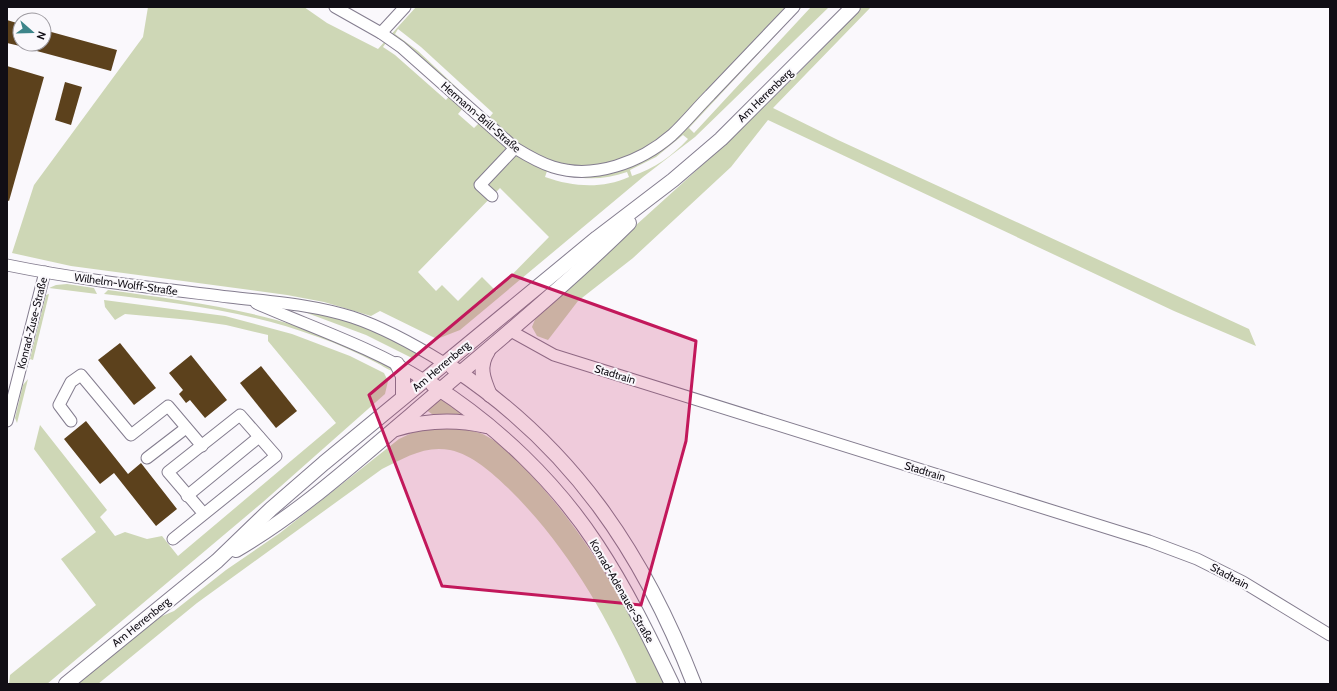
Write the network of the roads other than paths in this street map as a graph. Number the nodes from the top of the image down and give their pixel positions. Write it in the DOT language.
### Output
graph roads {
  1 [pos="335,7"];
  2 [pos="794,7"];
  3 [pos="853,7"];
  4 [pos="400,9"];
  5 [pos="381,33"];
  6 [pos="515,148"];
  7 [pos="674,180"];
  8 [pos="492,196"];
  9 [pos="7,265"];
  10 [pos="45,272"];
  11 [pos="246,299"];
  12 [pos="509,330"];
  13 [pos="492,345"];
  14 [pos="444,363"];
  15 [pos="397,364"];
  16 [pos="460,373"];
  17 [pos="424,380"];
  18 [pos="440,390"];
  19 [pos="491,395"];
  20 [pos="402,397"];
  21 [pos="7,421"];
  22 [pos="71,421"];
  23 [pos="490,427"];
  24 [pos="186,428"];
  25 [pos="394,429"];
  26 [pos="259,437"];
  27 [pos="202,446"];
  28 [pos="148,458"];
  29 [pos="187,496"];
  30 [pos="204,514"];
  31 [pos="173,539"];
  32 [pos="217,561"];
  33 [pos="1330,635"];
  34 [pos="66,684"];
  35 [pos="672,684"];
  36 [pos="694,684"];
  1 -- 5 [label="street, Hermann-Brill-Straße"];
  2 -- 6 [label="street, Hermann-Brill-Straße"];
  3 -- 7 [label="main road, Am Herrenberg"];
  4 -- 5 [label="street"];
  5 -- 6 [label="street, Hermann-Brill-Straße"];
  6 -- 8 [label="street"];
  7 -- 12 [label="main road, Am Herrenberg"];
  7 -- 14 [label="main road, Am Herrenberg"];
  9 -- 10 [label="street, Wilhelm-Wolff-Straße"];
  10 -- 11 [label="street, Wilhelm-Wolff-Straße"];
  10 -- 21 [label="street, Konrad-Zuse-Straße"];
  11 -- 14 [label="street, Wilhelm-Wolff-Straße"];
  11 -- 15 [label="street, Wilhelm-Wolff-Straße"];
  12 -- 13 [label="main road, Am Herrenberg"];
  12 -- 33 [label="street, Stadtrain"];
  13 -- 16 [label="main road, Am Herrenberg"];
  13 -- 19 [label="main road"];
  14 -- 16 [label="main road"];
  14 -- 17 [label="main road, Am Herrenberg"];
  15 -- 17 [label="street, Wilhelm-Wolff-Straße"];
  15 -- 20 [label="main road"];
  16 -- 18 [label="main road, Am Herrenberg"];
  16 -- 19 [label="main road"];
  17 -- 18 [label="main road, Konrad-Adenauer-Straße"];
  17 -- 20 [label="main road, Am Herrenberg"];
  18 -- 23 [label="main road, Konrad-Adenauer-Straße"];
  18 -- 25 [label="main road, Am Herrenberg"];
  19 -- 36 [label="main road"];
  20 -- 32 [label="main road, Am Herrenberg"];
  22 -- 24 [label="street"];
  23 -- 25 [label="main road"];
  23 -- 35 [label="main road, Konrad-Adenauer-Straße"];
  24 -- 27 [label="street"];
  24 -- 28 [label="street"];
  25 -- 32 [label="main road, Am Herrenberg"];
  26 -- 27 [label="street"];
  26 -- 29 [label="street"];
  26 -- 30 [label="street"];
  27 -- 29 [label="street"];
  29 -- 30 [label="street"];
  30 -- 31 [label="street"];
  32 -- 34 [label="main road, Am Herrenberg"];
}
